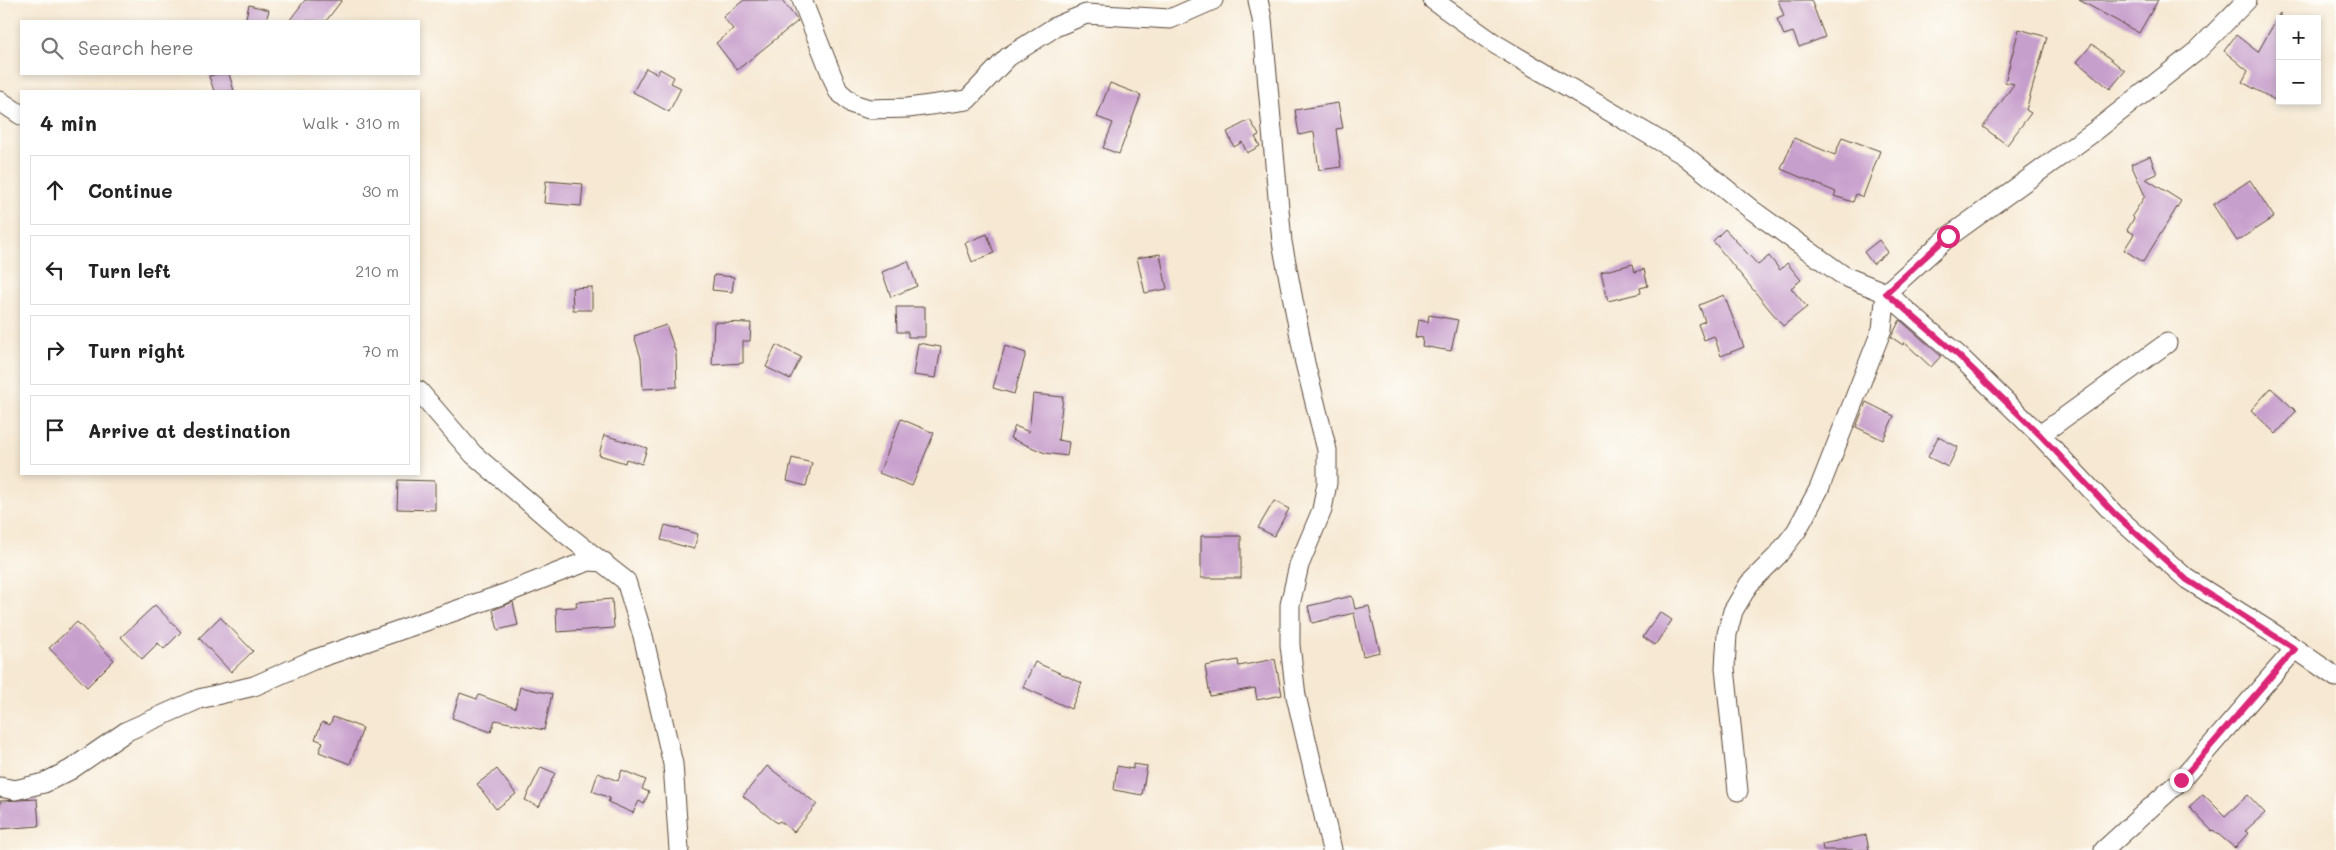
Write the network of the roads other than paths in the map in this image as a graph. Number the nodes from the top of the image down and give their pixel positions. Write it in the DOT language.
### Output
graph roads {
  1 [pos="802,0"];
  2 [pos="1213,0"];
  3 [pos="1258,0"];
  4 [pos="1433,0"];
  5 [pos="2247,0"];
  6 [pos="0,101"];
  7 [pos="20,114"];
  8 [pos="1886,293"];
  9 [pos="2168,343"];
  10 [pos="420,392"];
  11 [pos="2040,435"];
  12 [pos="604,562"];
  13 [pos="2295,649"];
  14 [pos="2336,677"];
  15 [pos="0,787"];
  16 [pos="1738,791"];
  17 [pos="2123,843"];
  18 [pos="680,850"];
  19 [pos="1332,850"];
  20 [pos="2104,850"];
  1 -- 2 [label="street"];
  3 -- 19 [label="street"];
  4 -- 8 [label="street"];
  5 -- 8 [label="street"];
  6 -- 7 [label="street"];
  8 -- 11 [label="street"];
  8 -- 16 [label="street"];
  9 -- 11 [label="street"];
  10 -- 12 [label="street"];
  11 -- 13 [label="street"];
  12 -- 15 [label="street"];
  12 -- 18 [label="street"];
  13 -- 14 [label="street"];
  13 -- 17 [label="street"];
  17 -- 20 [label="street"];
}
